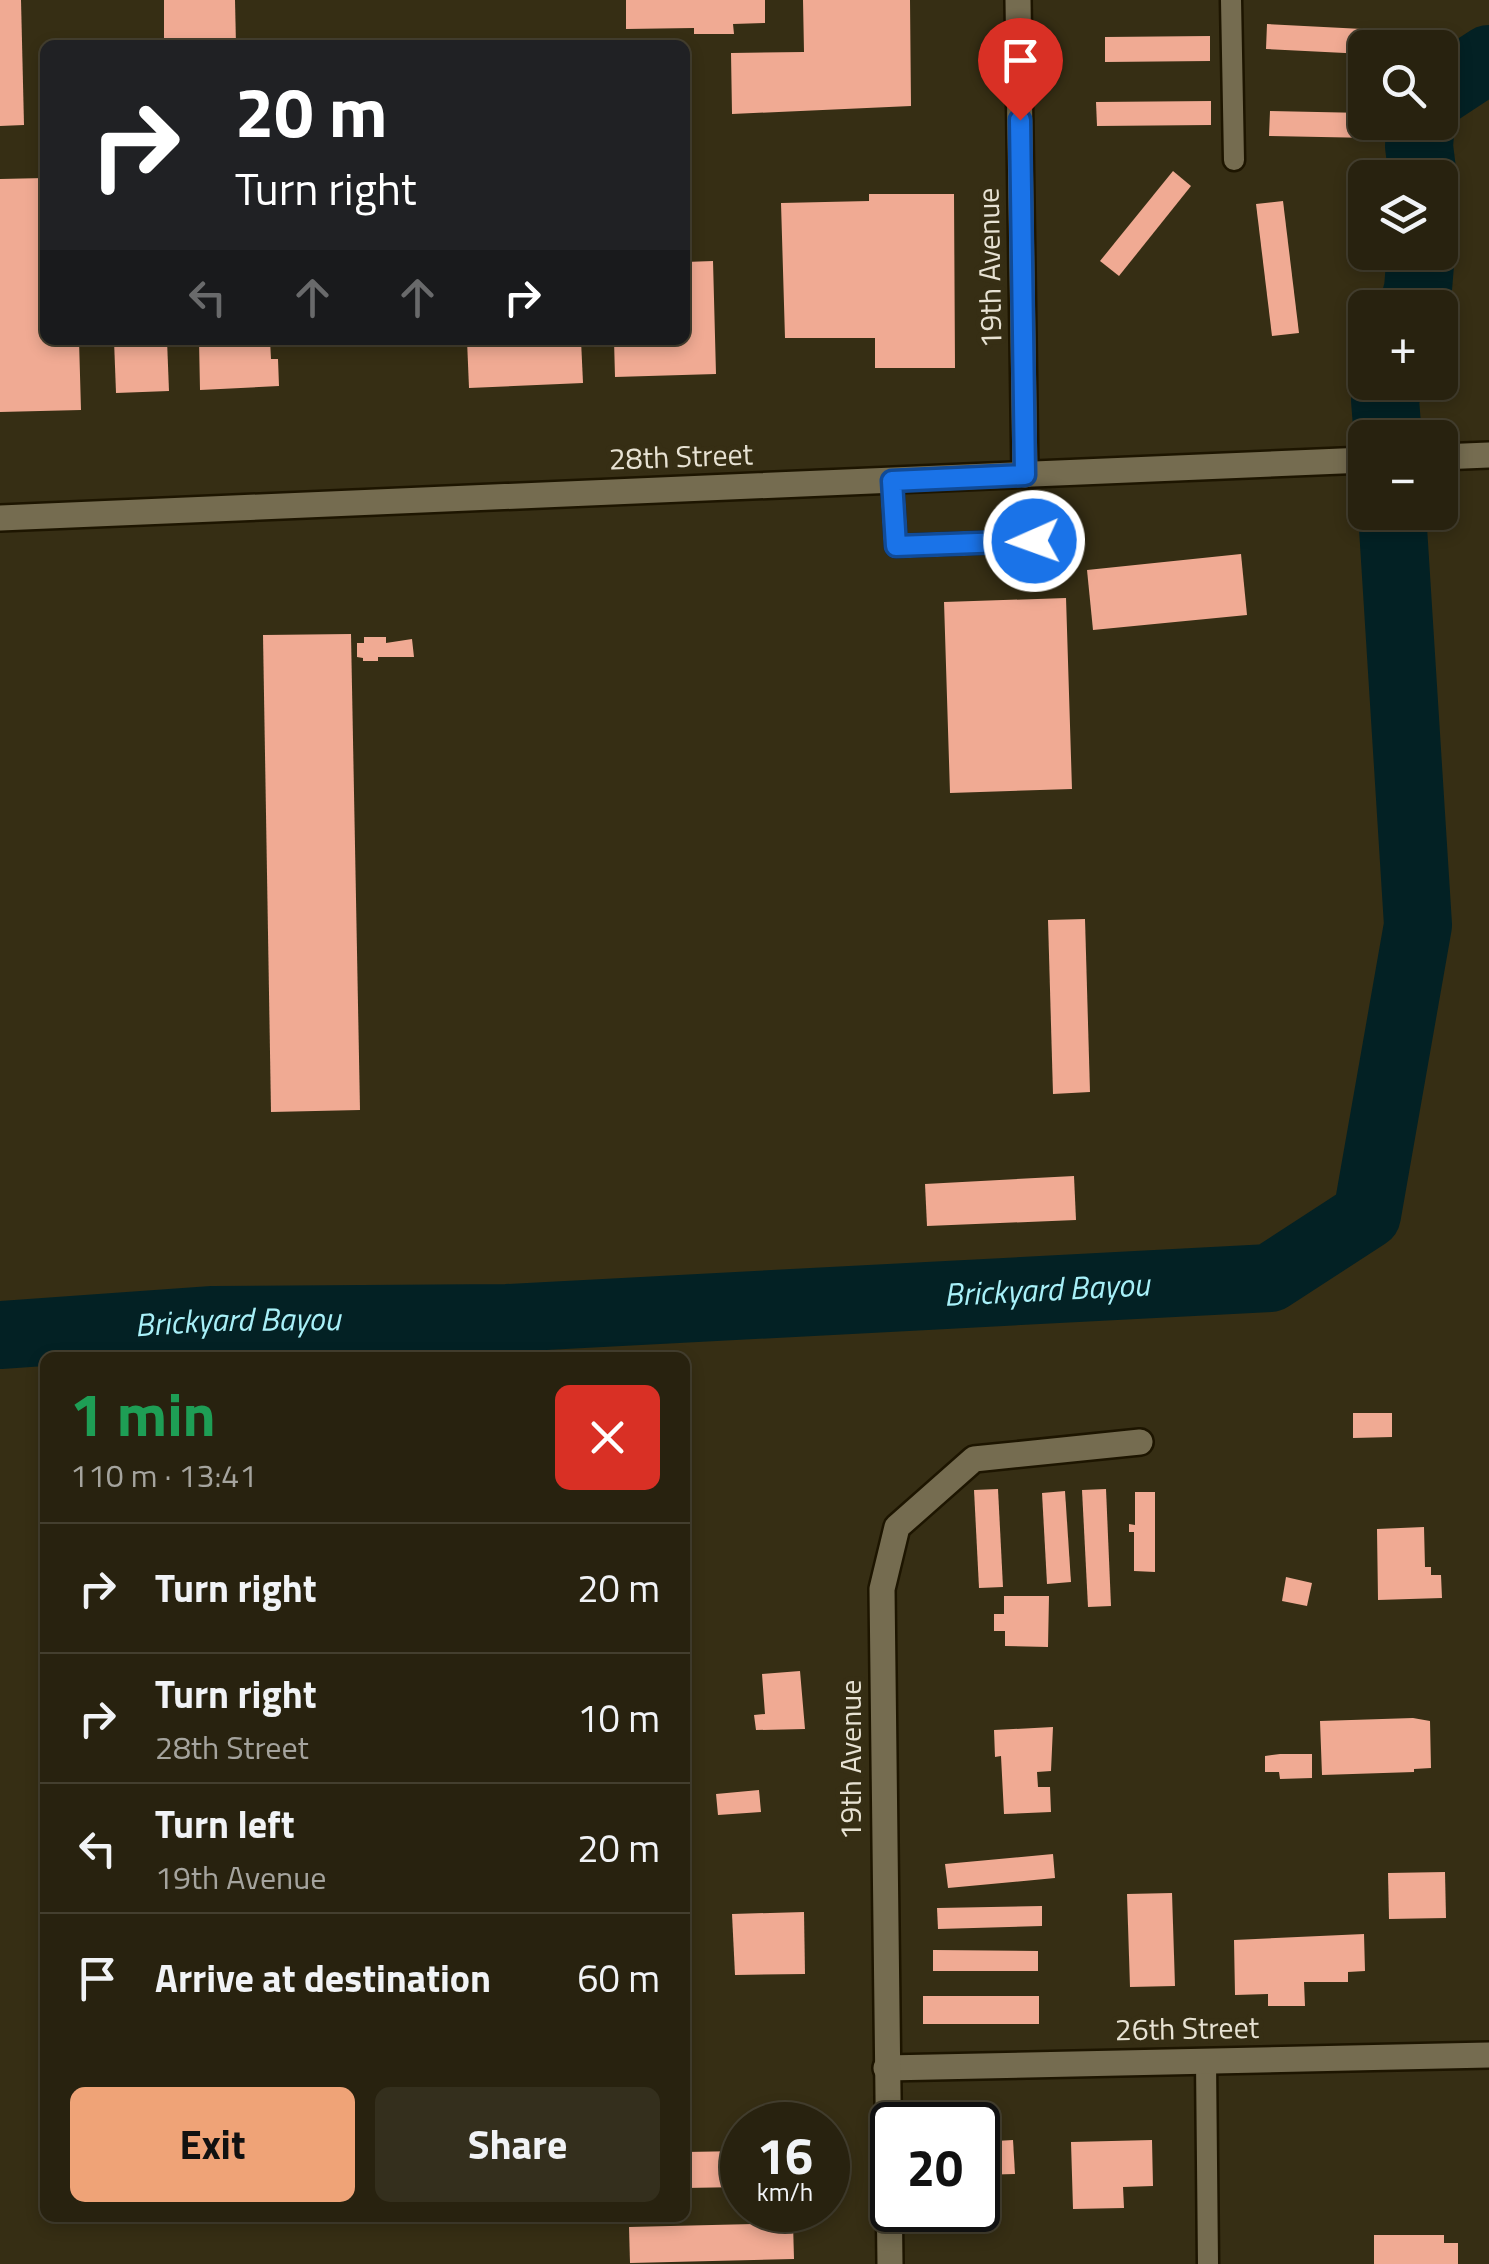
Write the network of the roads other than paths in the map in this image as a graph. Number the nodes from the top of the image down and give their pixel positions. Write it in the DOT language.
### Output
graph roads {
  1 [pos="1018,0"];
  2 [pos="1231,0"];
  3 [pos="1234,160"];
  4 [pos="1489,455"];
  5 [pos="1458,456"];
  6 [pos="1348,461"];
  7 [pos="1025,475"];
  8 [pos="892,481"];
  9 [pos="0,518"];
  10 [pos="1034,541"];
  11 [pos="1140,1442"];
  12 [pos="1489,2055"];
  13 [pos="1206,2061"];
  14 [pos="886,2068"];
  15 [pos="890,2264"];
  16 [pos="1208,2264"];
  1 -- 7 [label="street, 19th Avenue"];
  2 -- 3 [label="lane"];
  4 -- 5 [label="street"];
  6 -- 7 [label="street, 28th Street"];
  7 -- 8 [label="street, 28th Street"];
  8 -- 9 [label="street, 28th Street"];
  8 -- 10 [label="lane"];
  11 -- 14 [label="street, 19th Avenue"];
  12 -- 13 [label="street, 26th Street"];
  13 -- 14 [label="street, 26th Street"];
  13 -- 16 [label="lane"];
  14 -- 15 [label="street, 19th Avenue"];
}
